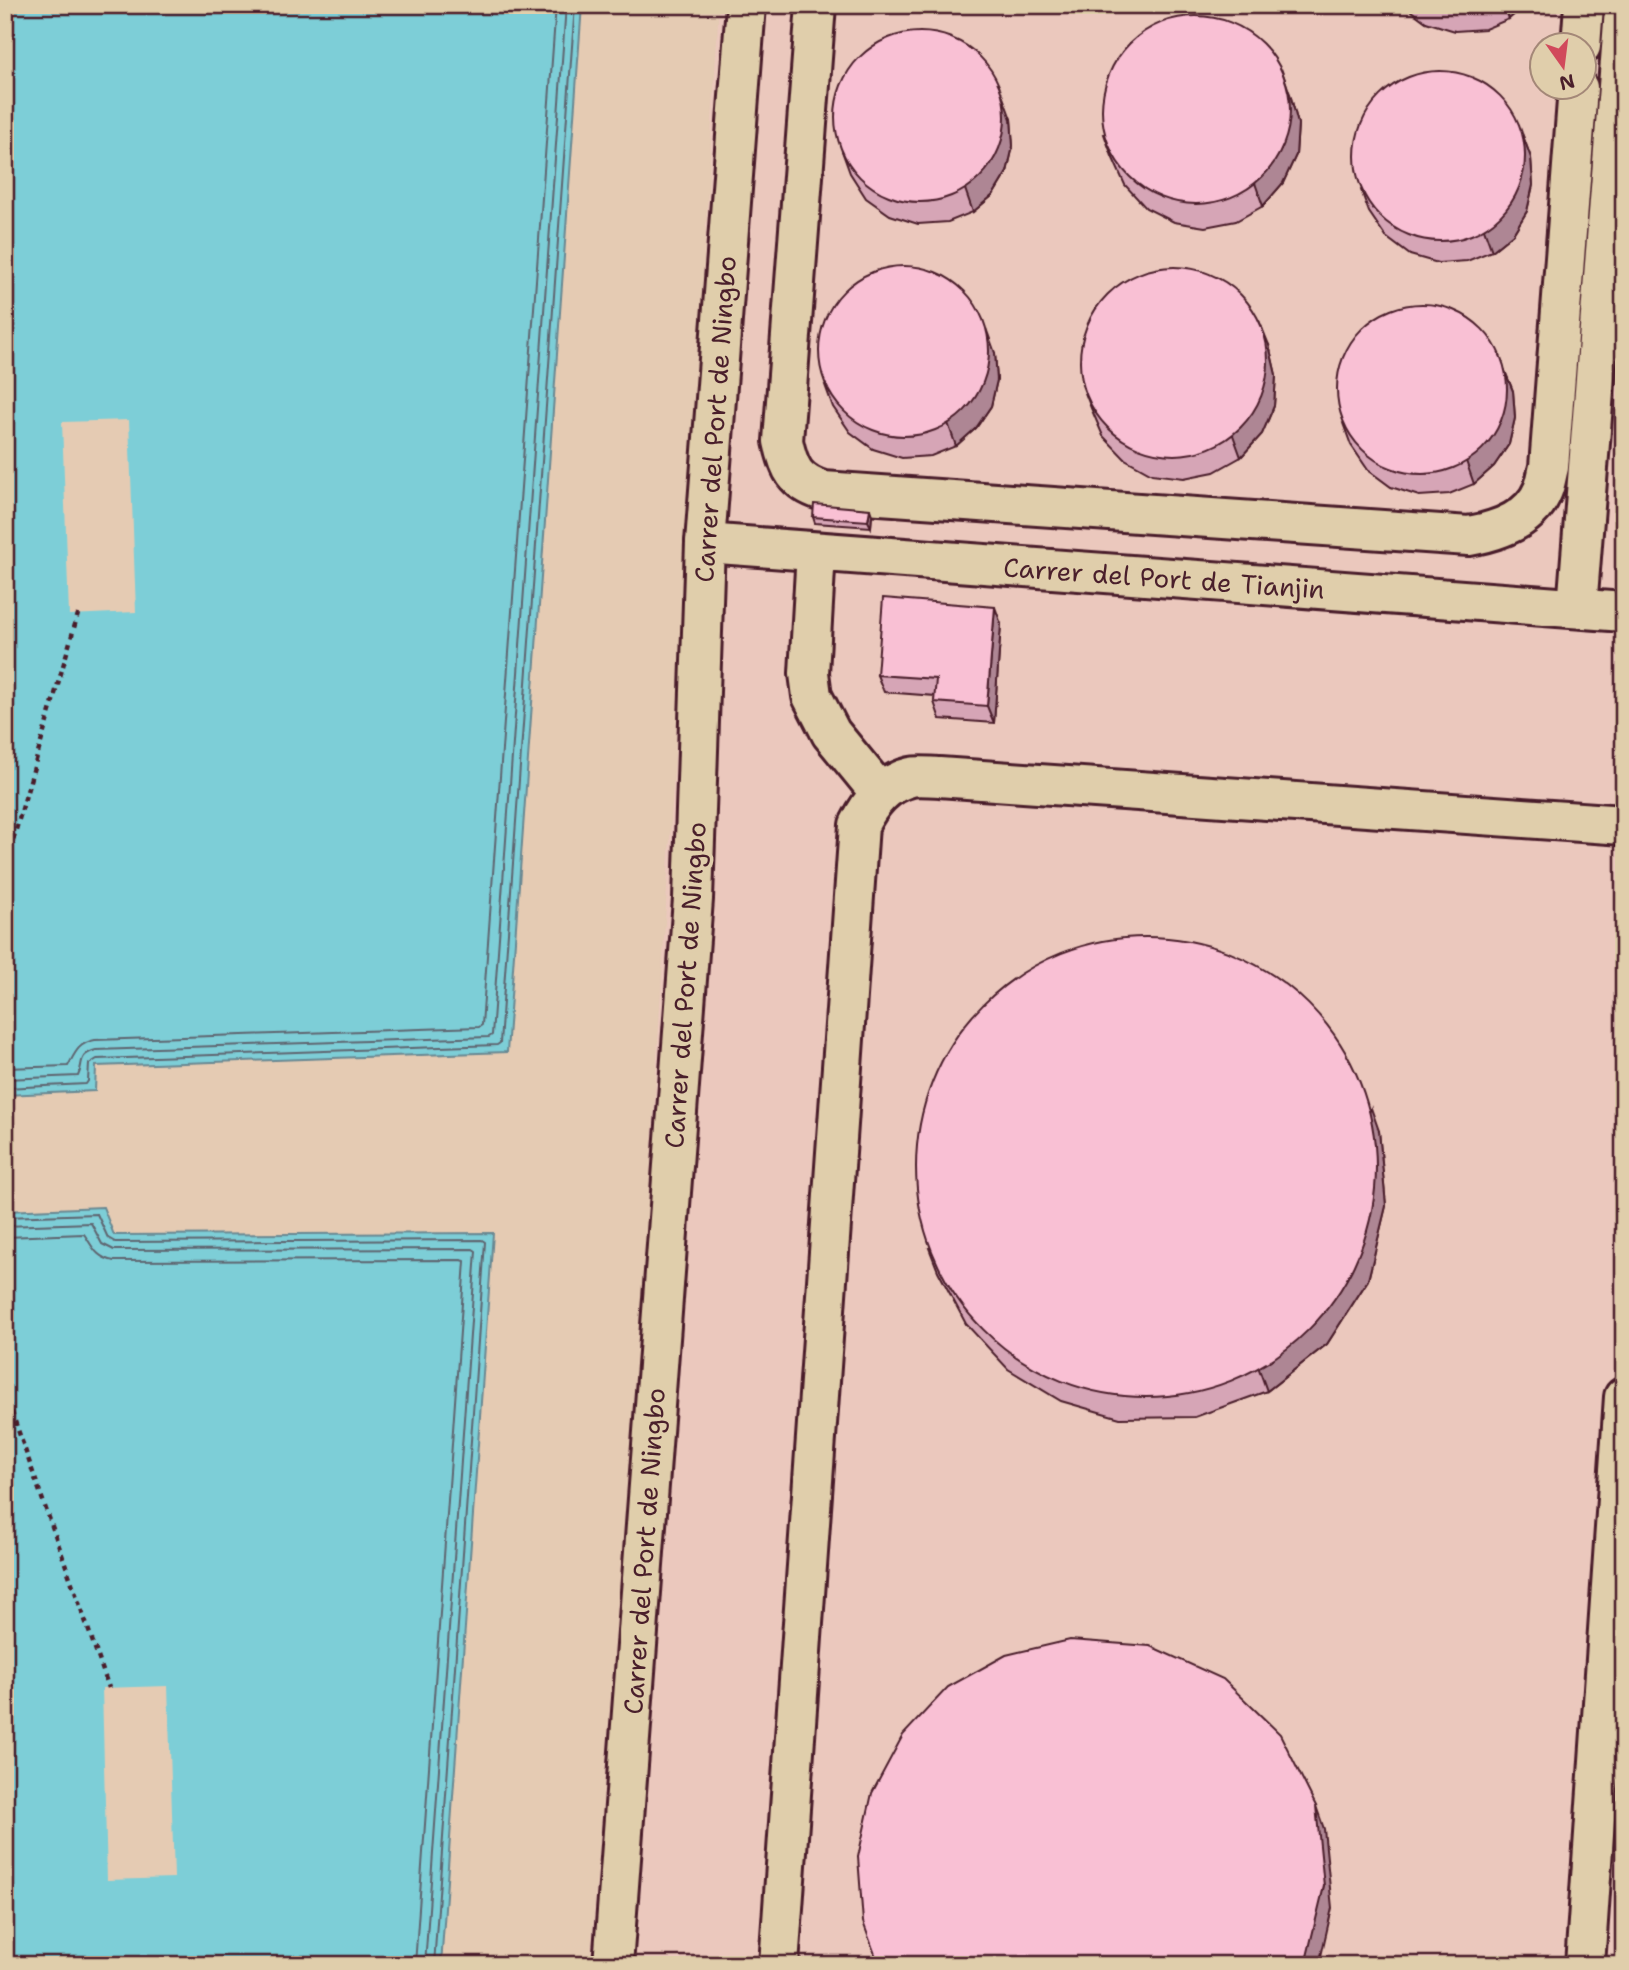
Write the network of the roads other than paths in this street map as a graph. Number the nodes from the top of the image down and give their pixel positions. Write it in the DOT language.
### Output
graph roads {
  1 [pos="746,5"];
  2 [pos="816,5"];
  3 [pos="1584,5"];
  4 [pos="1624,10"];
  5 [pos="1582,32"];
  6 [pos="1577,102"];
  7 [pos="1617,180"];
  8 [pos="705,543"];
  9 [pos="816,552"];
  10 [pos="1577,608"];
  11 [pos="1624,612"];
  12 [pos="880,793"];
  13 [pos="1624,825"];
  14 [pos="1624,1397"];
  15 [pos="612,1965"];
  16 [pos="779,1965"];
  17 [pos="1584,1965"];
  1 -- 8 [label="street, Carrer del Port de Ningbo"];
  2 -- 6 [label="street"];
  3 -- 5 [label="street"];
  4 -- 7 [label="street"];
  7 -- 10 [label="street"];
  8 -- 9 [label="street, Carrer del Port de Tianjin"];
  8 -- 15 [label="street, Carrer del Port de Ningbo"];
  9 -- 10 [label="street, Carrer del Port de Tianjin"];
  9 -- 12 [label="street"];
  10 -- 11 [label="street, Carrer del Port de Tianjin"];
  12 -- 13 [label="street"];
  12 -- 16 [label="street"];
  14 -- 17 [label="street"];
}
